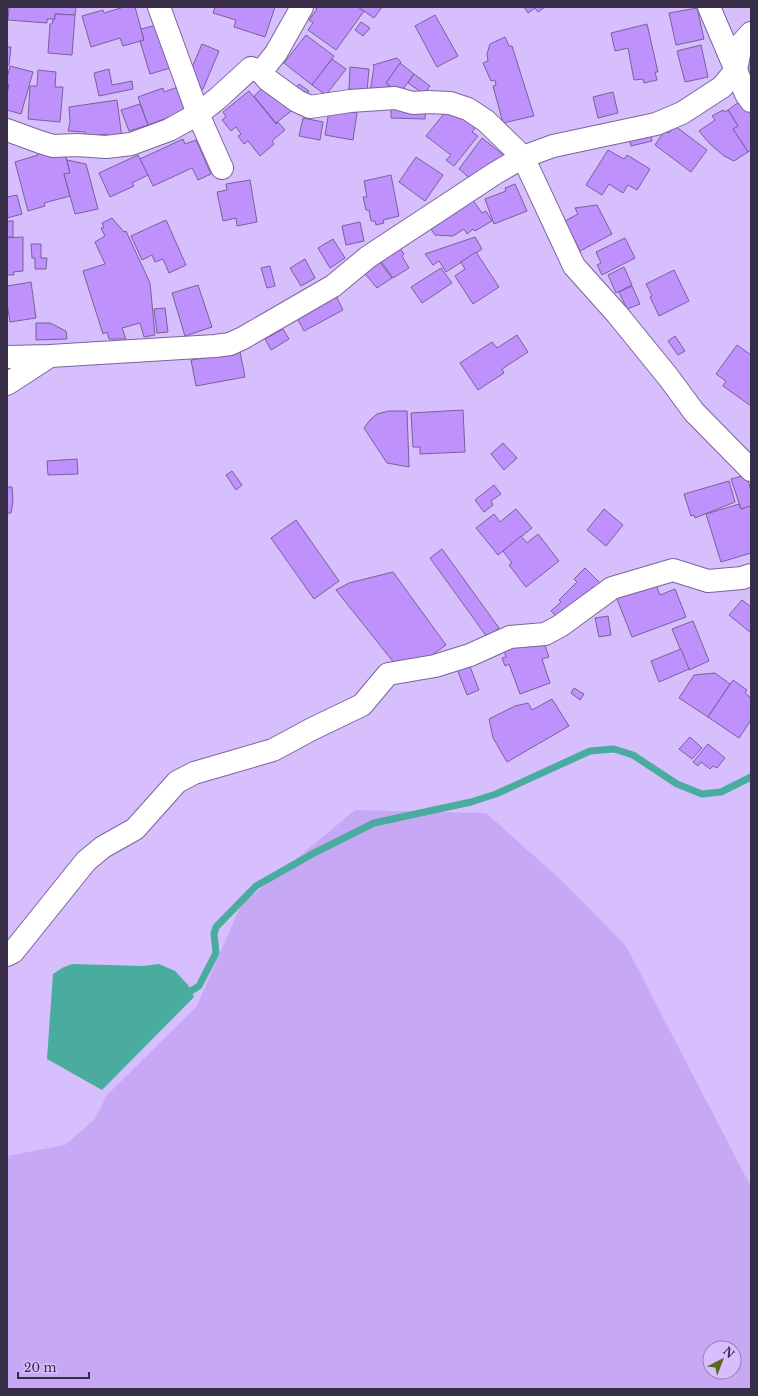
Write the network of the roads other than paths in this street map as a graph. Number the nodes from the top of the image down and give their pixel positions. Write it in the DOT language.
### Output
graph roads {
  1 [pos="159,7"];
  2 [pos="302,7"];
  3 [pos="709,7"];
  4 [pos="751,33"];
  5 [pos="736,70"];
  6 [pos="261,72"];
  7 [pos="751,101"];
  8 [pos="198,114"];
  9 [pos="7,130"];
  10 [pos="523,156"];
  11 [pos="222,168"];
  12 [pos="50,356"];
  13 [pos="7,357"];
  14 [pos="7,384"];
  15 [pos="751,470"];
  16 [pos="751,575"];
  17 [pos="7,954"];
  1 -- 8 [label="street"];
  2 -- 6 [label="street"];
  3 -- 5 [label="street"];
  4 -- 5 [label="street"];
  5 -- 7 [label="street"];
  5 -- 10 [label="street"];
  6 -- 8 [label="street"];
  6 -- 10 [label="street"];
  8 -- 9 [label="street"];
  8 -- 11 [label="street"];
  10 -- 12 [label="street"];
  10 -- 15 [label="street"];
  12 -- 13 [label="street"];
  12 -- 14 [label="street"];
  16 -- 17 [label="street"];
}
